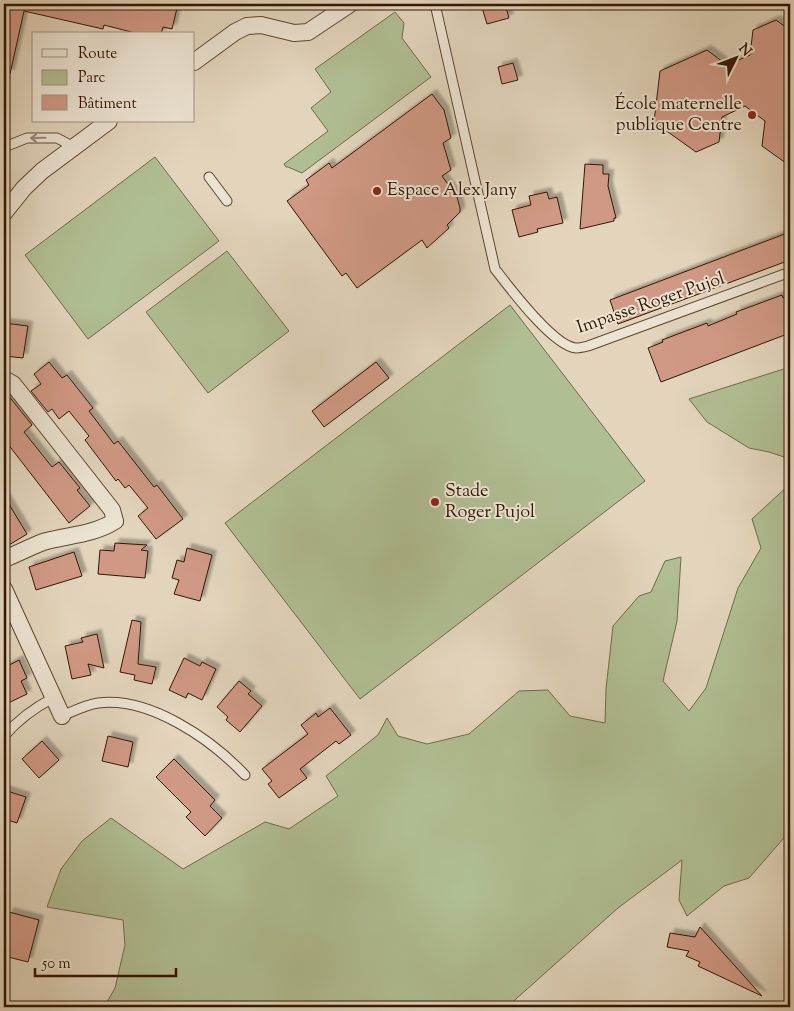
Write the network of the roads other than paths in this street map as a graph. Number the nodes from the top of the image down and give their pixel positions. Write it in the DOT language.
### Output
graph roads {
  1 [pos="350,4"];
  2 [pos="435,4"];
  3 [pos="195,61"];
  4 [pos="108,122"];
  5 [pos="74,147"];
  6 [pos="4,151"];
  7 [pos="209,177"];
  8 [pos="227,201"];
  9 [pos="4,213"];
  10 [pos="790,272"];
  11 [pos="4,379"];
  12 [pos="4,559"];
  13 [pos="4,589"];
  14 [pos="53,698"];
  15 [pos="62,716"];
  16 [pos="4,736"];
  17 [pos="245,775"];
  1 -- 3 [label="street"];
  2 -- 10 [label="lane, Impasse Roger Pujol"];
  4 -- 5 [label="street"];
  5 -- 6 [label="lane, one-way"];
  5 -- 9 [label="street"];
  7 -- 8 [label="lane"];
  11 -- 12 [label="street"];
  13 -- 14 [label="street"];
  14 -- 15 [label="street"];
  14 -- 16 [label="lane"];
  15 -- 17 [label="lane"];
}
